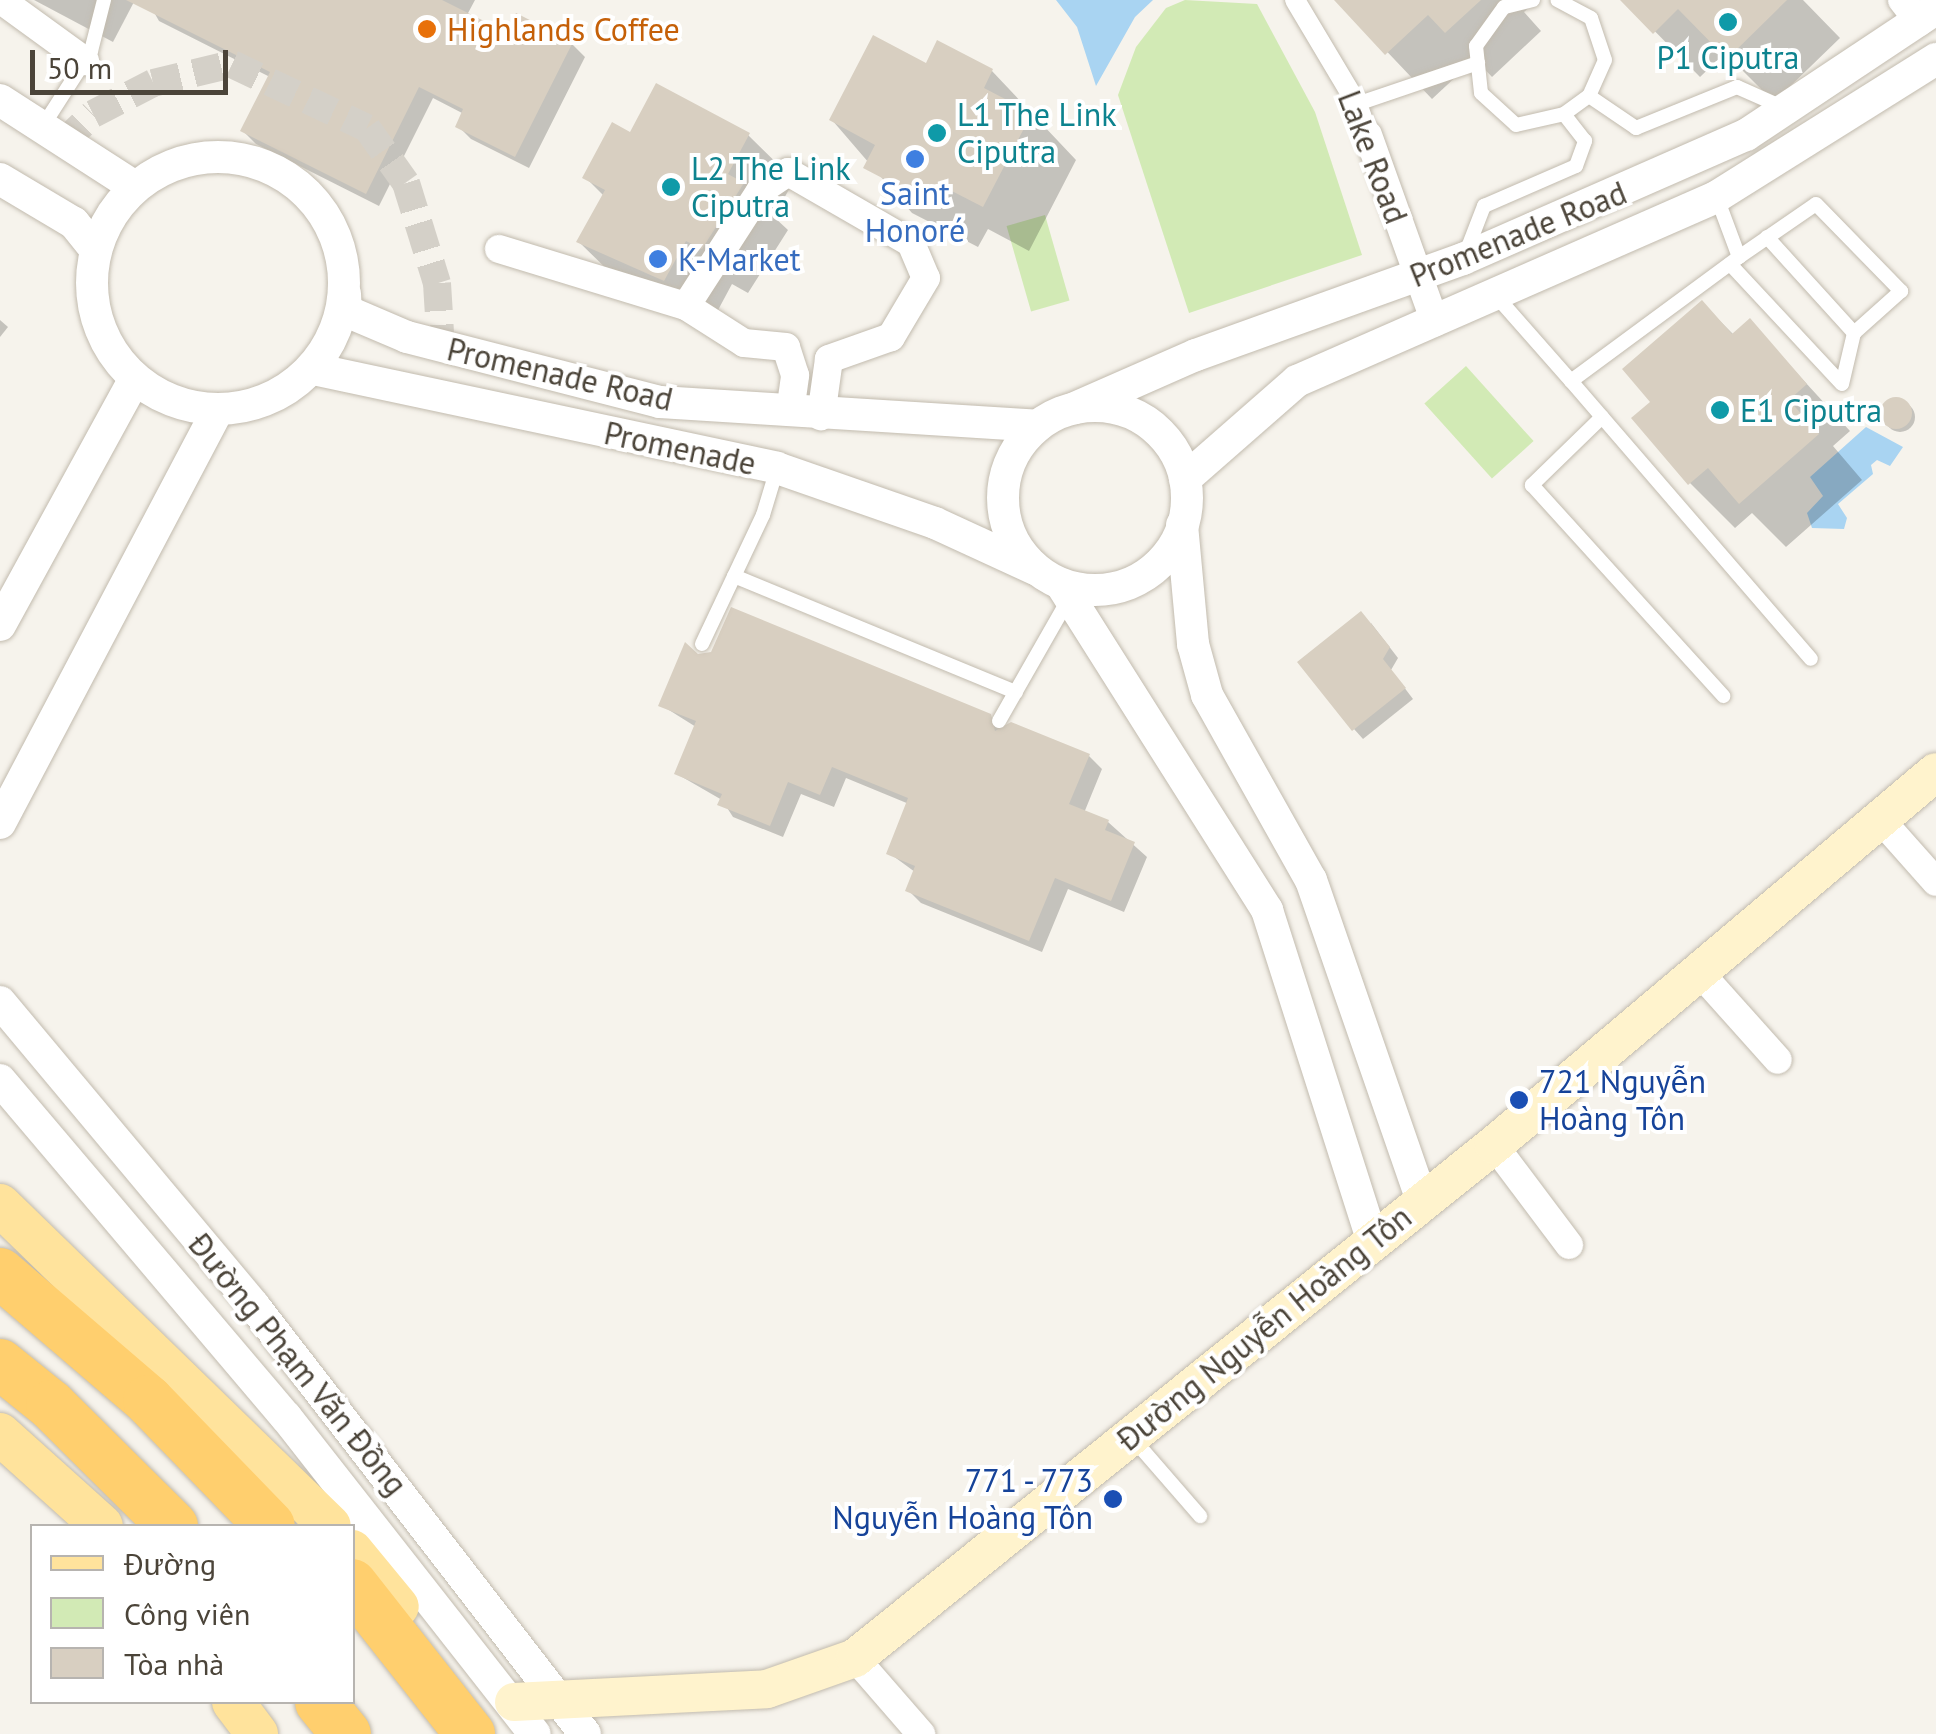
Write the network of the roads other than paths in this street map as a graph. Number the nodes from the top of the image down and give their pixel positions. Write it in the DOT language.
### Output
graph roads {
  1 [pos="1,0"];
  2 [pos="104,0"];
  3 [pos="1294,0"];
  4 [pos="1533,0"];
  5 [pos="1557,0"];
  6 [pos="1919,10"];
  7 [pos="1936,59"];
  8 [pos="85,61"];
  9 [pos="1478,63"];
  10 [pos="1589,96"];
  11 [pos="0,100"];
  12 [pos="1357,104"];
  13 [pos="1788,109"];
  14 [pos="1564,114"];
  15 [pos="40,129"];
  16 [pos="1368,135"];
  17 [pos="0,179"];
  18 [pos="136,188"];
  19 [pos="1716,197"];
  20 [pos="1768,237"];
  21 [pos="94,248"];
  22 [pos="499,250"];
  23 [pos="1463,259"];
  24 [pos="1735,260"];
  25 [pos="1419,276"];
  26 [pos="344,294"];
  27 [pos="1497,298"];
  28 [pos="686,306"];
  29 [pos="1435,322"];
  30 [pos="1854,333"];
  31 [pos="313,368"];
  32 [pos="135,378"];
  33 [pos="1570,381"];
  34 [pos="1074,408"];
  35 [pos="218,410"];
  36 [pos="806,414"];
  37 [pos="1602,417"];
  38 [pos="1037,426"];
  39 [pos="777,468"];
  40 [pos="1185,479"];
  41 [pos="1182,525"];
  42 [pos="734,576"];
  43 [pos="1056,582"];
  44 [pos="0,625"];
  45 [pos="702,644"];
  46 [pos="1811,659"];
  47 [pos="1016,692"];
  48 [pos="1723,696"];
  49 [pos="999,721"];
  50 [pos="1936,772"];
  51 [pos="1880,819"];
  52 [pos="0,823"];
  53 [pos="1936,882"];
  54 [pos="1701,974"];
  55 [pos="0,1002"];
  56 [pos="1778,1060"];
  57 [pos="0,1080"];
  58 [pos="1494,1145"];
  59 [pos="1422,1200"];
  60 [pos="0,1205"];
  61 [pos="1373,1242"];
  62 [pos="1569,1245"];
  63 [pos="0,1274"];
  64 [pos="0,1364"];
  65 [pos="182,1384"];
  66 [pos="1130,1436"];
  67 [pos="7,1443"];
  68 [pos="1200,1516"];
  69 [pos="100,1524"];
  70 [pos="171,1524"];
  71 [pos="268,1524"];
  72 [pos="277,1524"];
  73 [pos="303,1524"];
  74 [pos="328,1524"];
  75 [pos="355,1554"];
  76 [pos="355,1588"];
  77 [pos="355,1622"];
  78 [pos="355,1631"];
  79 [pos="855,1658"];
  80 [pos="562,1697"];
  81 [pos="234,1704"];
  82 [pos="283,1704"];
  83 [pos="298,1704"];
  84 [pos="322,1704"];
  85 [pos="505,1718"];
  86 [pos="257,1734"];
  87 [pos="306,1734"];
  88 [pos="321,1734"];
  89 [pos="346,1734"];
  90 [pos="434,1734"];
  91 [pos="444,1734"];
  92 [pos="470,1734"];
  93 [pos="535,1734"];
  94 [pos="584,1734"];
  95 [pos="921,1734"];
  1 -- 8 [label="street"];
  2 -- 8 [label="lane"];
  3 -- 12 [label="street, Lake Road"];
  4 -- 9 [label="lane"];
  5 -- 10 [label="lane"];
  6 -- 13 [label="street, Promenade Road"];
  7 -- 19 [label="street, Promenade Road"];
  8 -- 15 [label="lane"];
  9 -- 12 [label="lane"];
  9 -- 14 [label="lane"];
  10 -- 13 [label="lane"];
  10 -- 14 [label="lane"];
  11 -- 15 [label="street"];
  12 -- 16 [label="street, Lake Road"];
  13 -- 23 [label="street, Promenade Road"];
  14 -- 23 [label="lane"];
  15 -- 18 [label="street"];
  16 -- 25 [label="street, Lake Road"];
  17 -- 21 [label="street"];
  18 -- 21 [label="street"];
  18 -- 26 [label="street"];
  19 -- 24 [label="lane"];
  19 -- 27 [label="street, Promenade Road"];
  20 -- 24 [label="lane"];
  20 -- 30 [label="lane"];
  20 -- 30 [label="lane"];
  21 -- 32 [label="street"];
  22 -- 28 [label="street"];
  23 -- 25 [label="street, Promenade Road"];
  24 -- 30 [label="lane"];
  24 -- 33 [label="lane"];
  25 -- 29 [label="street, Lake Road"];
  25 -- 34 [label="street, Promenade Road"];
  26 -- 31 [label="street"];
  26 -- 36 [label="street, Promenade Road"];
  27 -- 29 [label="street, Promenade Road"];
  27 -- 33 [label="lane"];
  28 -- 36 [label="street"];
  28 -- 36 [label="street"];
  29 -- 40 [label="street, Promenade Road"];
  31 -- 35 [label="street"];
  31 -- 39 [label="street, Promenade"];
  32 -- 35 [label="street"];
  32 -- 44 [label="street"];
  33 -- 37 [label="lane"];
  34 -- 38 [label="street"];
  34 -- 40 [label="street"];
  35 -- 52 [label="street"];
  36 -- 38 [label="street, Promenade Road"];
  37 -- 46 [label="lane"];
  37 -- 48 [label="lane"];
  38 -- 43 [label="street"];
  39 -- 42 [label="lane"];
  39 -- 43 [label="street, Promenade"];
  40 -- 41 [label="street"];
  41 -- 43 [label="street"];
  41 -- 59 [label="street"];
  42 -- 45 [label="lane"];
  42 -- 47 [label="lane"];
  43 -- 47 [label="lane"];
  43 -- 61 [label="street"];
  47 -- 49 [label="lane"];
  50 -- 51 [label="main road, Đường Nguyễn Hoàng Tôn"];
  51 -- 53 [label="street"];
  51 -- 54 [label="main road, Đường Nguyễn Hoàng Tôn"];
  54 -- 56 [label="street"];
  54 -- 58 [label="main road, Đường Nguyễn Hoàng Tôn"];
  55 -- 80 [label="street, Đường Phạm Văn Đồng"];
  57 -- 85 [label="street, Đường Phạm Văn Đồng"];
  58 -- 59 [label="main road, Đường Nguyễn Hoàng Tôn"];
  58 -- 62 [label="street"];
  59 -- 61 [label="main road, Đường Nguyễn Hoàng Tôn"];
  60 -- 65 [label="main road"];
  61 -- 66 [label="main road, Đường Nguyễn Hoàng Tôn"];
  63 -- 71 [label="highway"];
  64 -- 70 [label="highway"];
  65 -- 72 [label="main road"];
  65 -- 73 [label="highway"];
  65 -- 74 [label="main road"];
  66 -- 68 [label="lane"];
  66 -- 79 [label="main road, Đường Nguyễn Hoàng Tôn"];
  67 -- 69 [label="main road"];
  75 -- 85 [label="main road, Đường Phạm Văn Đồng"];
  76 -- 92 [label="highway"];
  77 -- 91 [label="main road"];
  78 -- 90 [label="highway"];
  79 -- 80 [label="main road, Đường Nguyễn Hoàng Tôn"];
  79 -- 95 [label="street"];
  80 -- 85 [label="main road, Đường Nguyễn Hoàng Tôn"];
  80 -- 94 [label="street, Đường Phạm Văn Đồng"];
  81 -- 86 [label="main road"];
  82 -- 87 [label="highway"];
  83 -- 88 [label="main road"];
  84 -- 89 [label="highway"];
  85 -- 93 [label="street, Đường Phạm Văn Đồng"];
}
